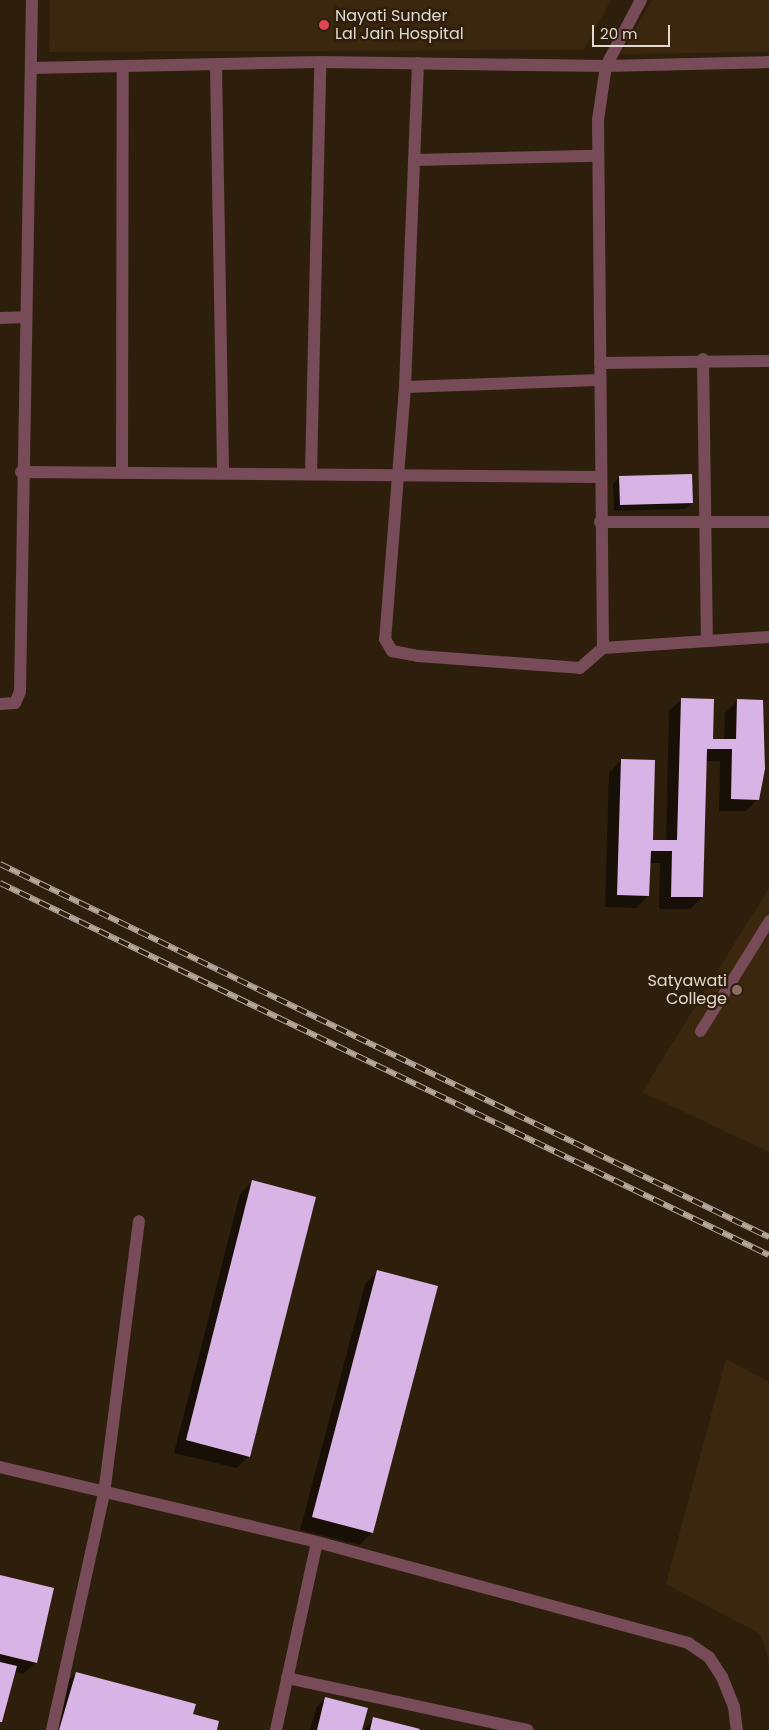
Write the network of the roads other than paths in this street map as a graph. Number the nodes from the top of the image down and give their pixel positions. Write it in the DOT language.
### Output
graph roads {
  1 [pos="32,0"];
  2 [pos="641,0"];
  3 [pos="320,62"];
  4 [pos="769,62"];
  5 [pos="418,63"];
  6 [pos="606,66"];
  7 [pos="216,67"];
  8 [pos="31,68"];
  9 [pos="123,68"];
  10 [pos="596,156"];
  11 [pos="414,160"];
  12 [pos="25,317"];
  13 [pos="0,318"];
  14 [pos="703,360"];
  15 [pos="769,360"];
  16 [pos="600,363"];
  17 [pos="598,380"];
  18 [pos="405,387"];
  19 [pos="223,471"];
  20 [pos="21,472"];
  21 [pos="122,472"];
  22 [pos="311,474"];
  23 [pos="400,476"];
  24 [pos="599,477"];
  25 [pos="702,521"];
  26 [pos="600,522"];
  27 [pos="769,522"];
  28 [pos="769,637"];
  29 [pos="707,641"];
  30 [pos="603,648"];
  31 [pos="0,704"];
  32 [pos="769,920"];
  33 [pos="700,1031"];
  34 [pos="139,1221"];
  35 [pos="0,1468"];
  36 [pos="104,1494"];
  37 [pos="316,1542"];
  38 [pos="287,1678"];
  39 [pos="52,1730"];
  40 [pos="276,1730"];
  41 [pos="527,1730"];
  42 [pos="737,1730"];
  1 -- 8 [label="street"];
  2 -- 6 [label="street"];
  3 -- 5 [label="street"];
  3 -- 7 [label="street"];
  3 -- 22 [label="street"];
  4 -- 6 [label="street"];
  5 -- 6 [label="street"];
  5 -- 11 [label="street"];
  6 -- 10 [label="street"];
  7 -- 9 [label="street"];
  7 -- 19 [label="street"];
  8 -- 9 [label="street"];
  8 -- 12 [label="street"];
  9 -- 21 [label="street"];
  10 -- 11 [label="street"];
  10 -- 16 [label="street"];
  11 -- 18 [label="street"];
  12 -- 13 [label="street"];
  12 -- 20 [label="street"];
  14 -- 15 [label="street"];
  14 -- 16 [label="street"];
  14 -- 25 [label="street"];
  16 -- 17 [label="street"];
  17 -- 18 [label="street"];
  17 -- 24 [label="street"];
  18 -- 23 [label="street"];
  19 -- 21 [label="street"];
  19 -- 22 [label="street"];
  20 -- 21 [label="street"];
  20 -- 31 [label="street"];
  22 -- 23 [label="street"];
  23 -- 24 [label="street"];
  23 -- 30 [label="street"];
  24 -- 26 [label="street"];
  25 -- 26 [label="street"];
  25 -- 27 [label="street"];
  25 -- 29 [label="street"];
  26 -- 30 [label="street"];
  28 -- 29 [label="street"];
  29 -- 30 [label="street"];
  32 -- 33 [label="lane"];
  34 -- 36 [label="street"];
  35 -- 36 [label="street"];
  36 -- 37 [label="street"];
  36 -- 39 [label="street"];
  37 -- 38 [label="street"];
  37 -- 42 [label="street"];
  38 -- 40 [label="street"];
  38 -- 41 [label="street"];
}
